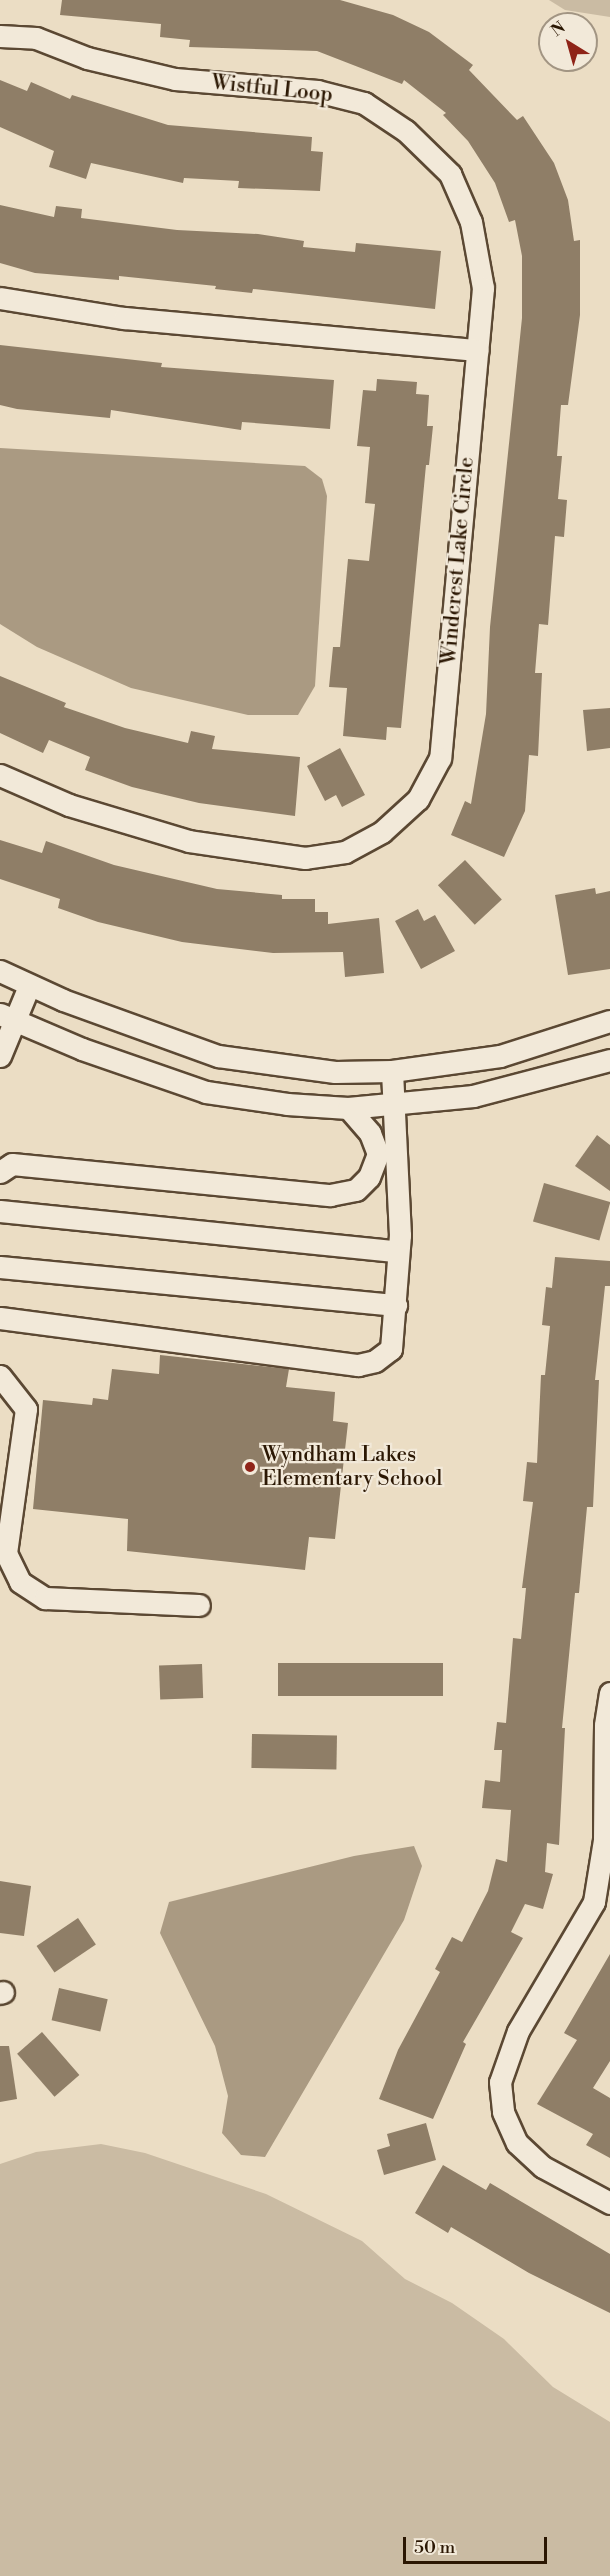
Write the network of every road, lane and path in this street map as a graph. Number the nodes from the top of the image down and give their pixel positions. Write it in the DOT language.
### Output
graph roads {
  1 [pos="0,36"];
  2 [pos="0,298"];
  3 [pos="478,350"];
  4 [pos="0,776"];
  5 [pos="0,971"];
  6 [pos="29,986"];
  7 [pos="8,1018"];
  8 [pos="610,1021"];
  9 [pos="0,1056"];
  10 [pos="610,1060"];
  11 [pos="392,1071"];
  12 [pos="395,1106"];
  13 [pos="348,1108"];
  14 [pos="0,1172"];
  15 [pos="0,1211"];
  16 [pos="397,1251"];
  17 [pos="0,1267"];
  18 [pos="396,1305"];
  19 [pos="0,1318"];
  20 [pos="0,1376"];
  21 [pos="3,1555"];
  22 [pos="199,1605"];
  23 [pos="610,1693"];
  24 [pos="610,2203"];
  1 -- 3 [label="street, Wistful Loop"];
  2 -- 3 [label="street"];
  3 -- 4 [label="street, Windcrest Lake Circle"];
  5 -- 6 [label="street"];
  6 -- 7 [label="street"];
  6 -- 11 [label="street"];
  7 -- 9 [label="street"];
  7 -- 13 [label="street"];
  8 -- 11 [label="street"];
  10 -- 12 [label="street"];
  11 -- 12 [label="street"];
  12 -- 13 [label="street"];
  12 -- 16 [label="street"];
  13 -- 14 [label="street"];
  15 -- 16 [label="street"];
  16 -- 18 [label="street"];
  17 -- 18 [label="street"];
  18 -- 19 [label="street"];
  20 -- 21 [label="street"];
  21 -- 22 [label="street"];
  23 -- 24 [label="street"];
}
